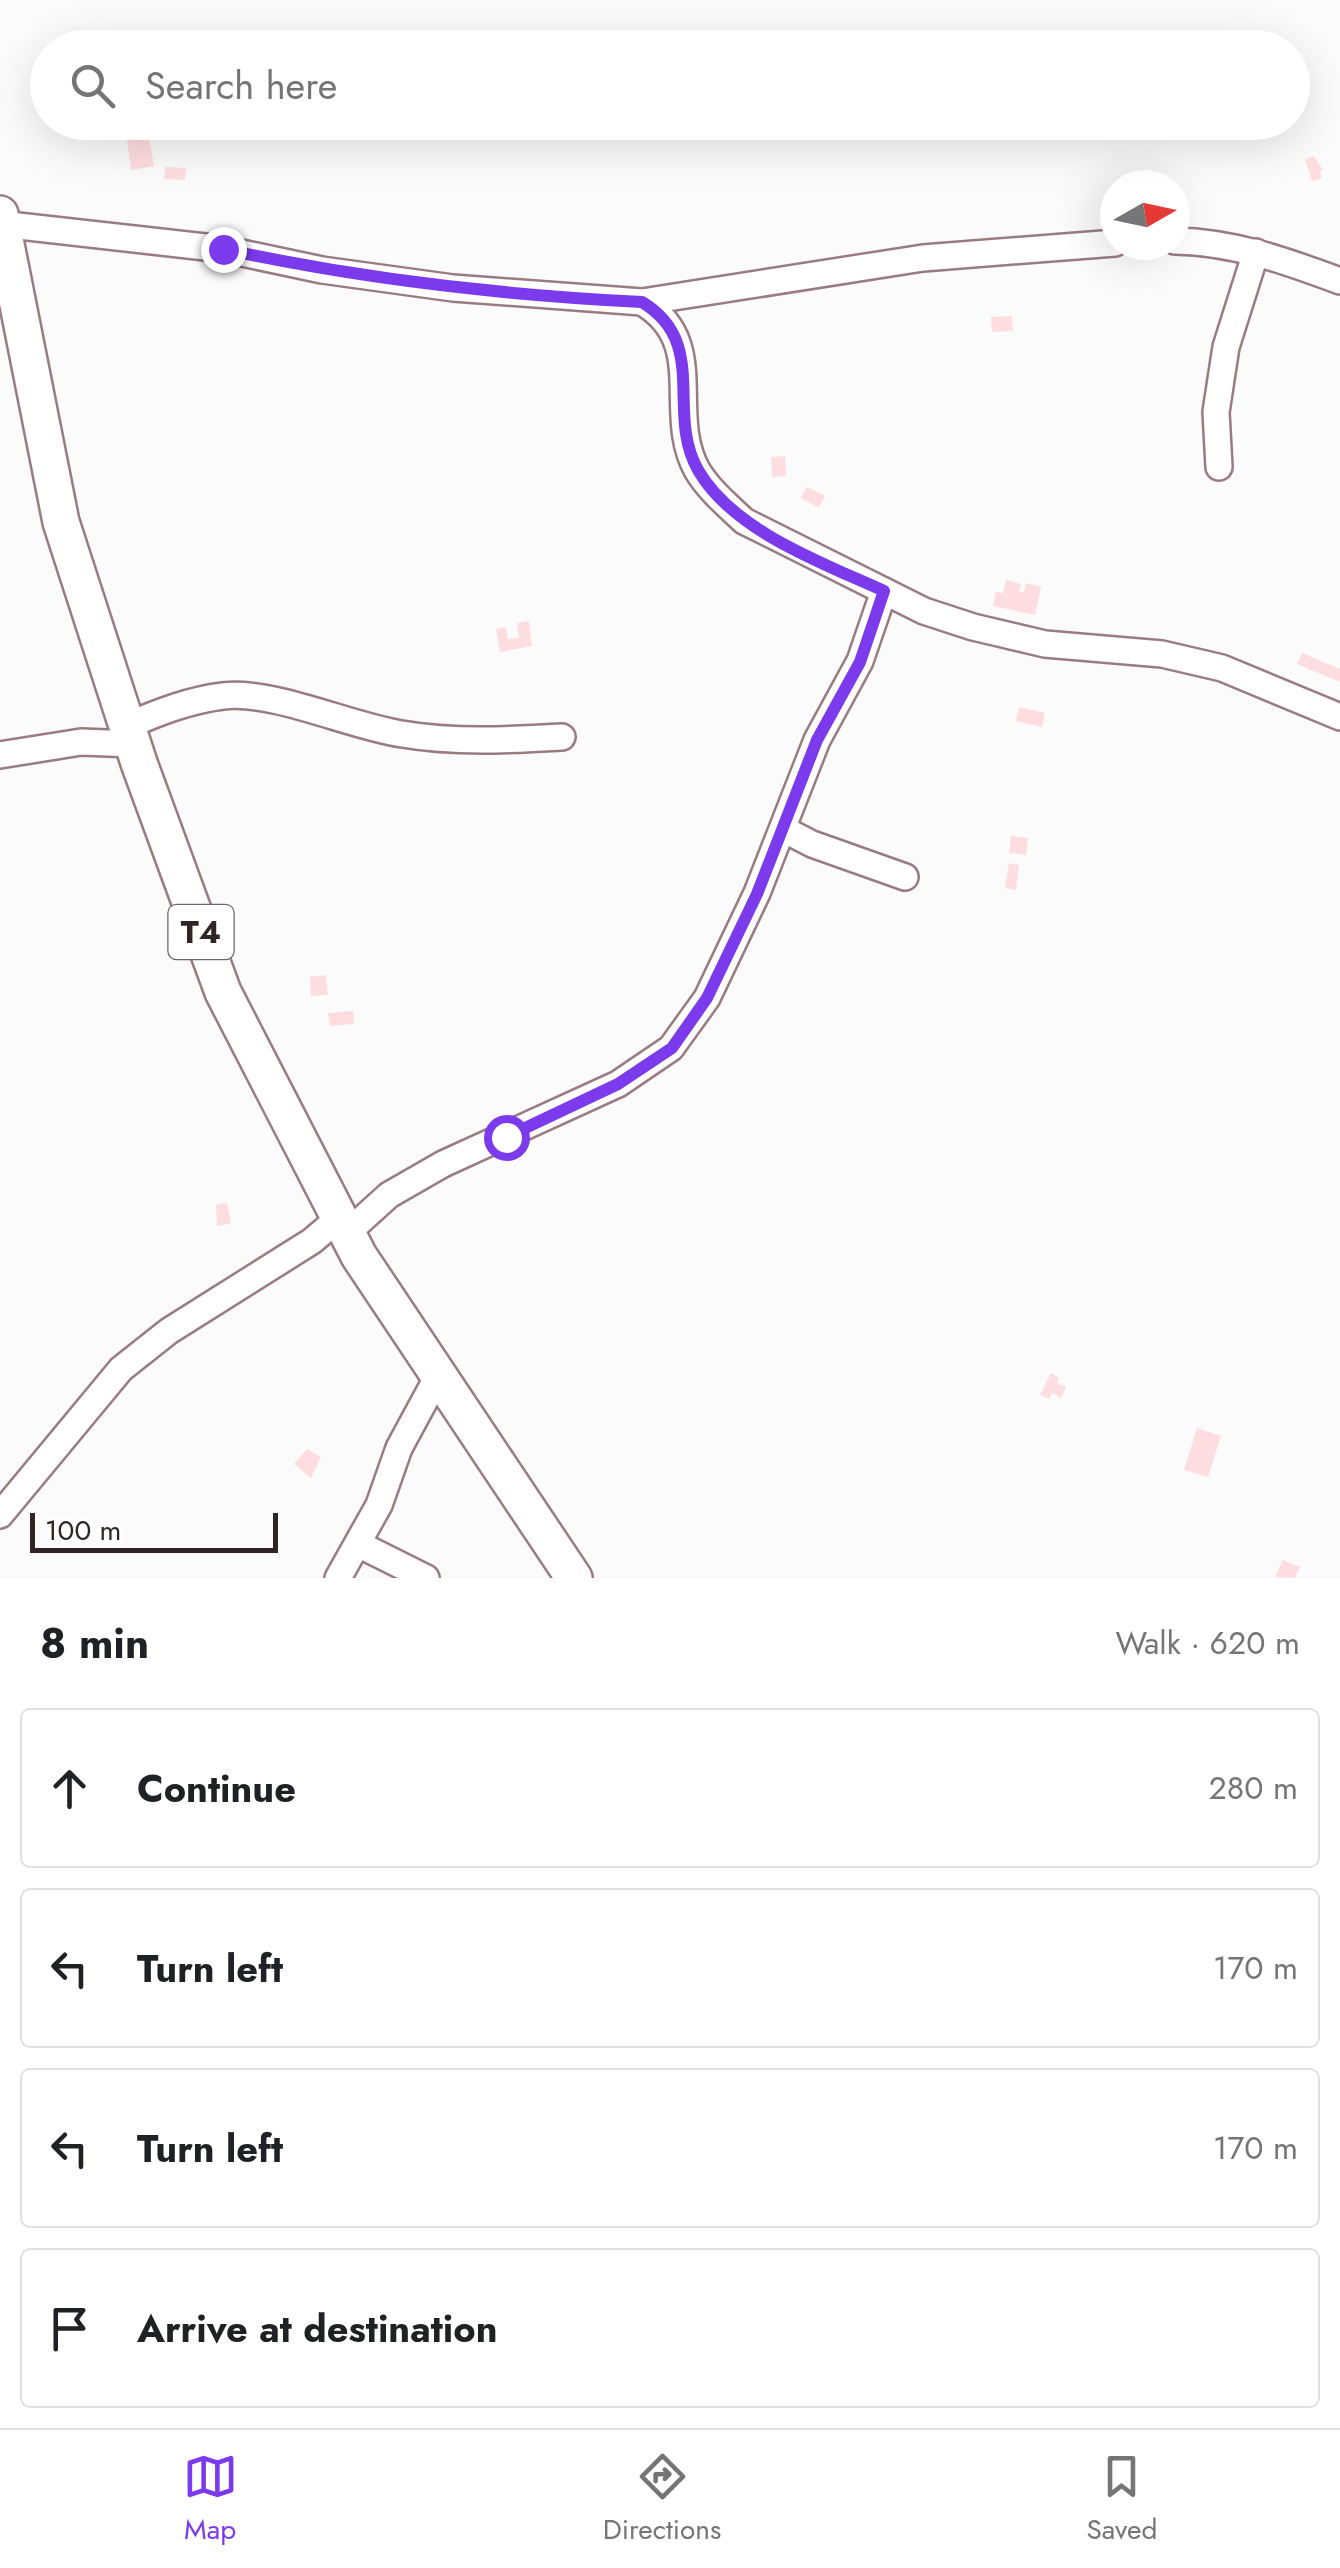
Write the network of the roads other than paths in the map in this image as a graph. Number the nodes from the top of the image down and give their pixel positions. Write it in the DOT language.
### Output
graph roads {
  1 [pos="0,214"];
  2 [pos="1,224"];
  3 [pos="1190,242"];
  4 [pos="1100,244"];
  5 [pos="1256,252"];
  6 [pos="1340,282"];
  7 [pos="642,302"];
  8 [pos="1220,467"];
  9 [pos="884,591"];
  10 [pos="1340,716"];
  11 [pos="131,734"];
  12 [pos="562,736"];
  13 [pos="0,755"];
  14 [pos="783,829"];
  15 [pos="905,877"];
  16 [pos="343,1226"];
  17 [pos="438,1376"];
  18 [pos="0,1515"];
  19 [pos="358,1544"];
  20 [pos="560,1572"];
  21 [pos="338,1578"];
  22 [pos="426,1578"];
  1 -- 2 [label="highway, T4"];
  2 -- 7 [label="street"];
  2 -- 11 [label="highway, T4"];
  3 -- 5 [label="street"];
  4 -- 7 [label="street"];
  5 -- 6 [label="street"];
  5 -- 8 [label="street"];
  7 -- 9 [label="street"];
  9 -- 10 [label="street"];
  9 -- 14 [label="street"];
  11 -- 12 [label="street"];
  11 -- 13 [label="street"];
  11 -- 16 [label="highway, T4"];
  14 -- 15 [label="street"];
  14 -- 16 [label="street"];
  16 -- 17 [label="highway, T4"];
  16 -- 18 [label="street"];
  17 -- 19 [label="street"];
  17 -- 20 [label="highway, T4"];
  19 -- 21 [label="street"];
  19 -- 22 [label="street"];
}
